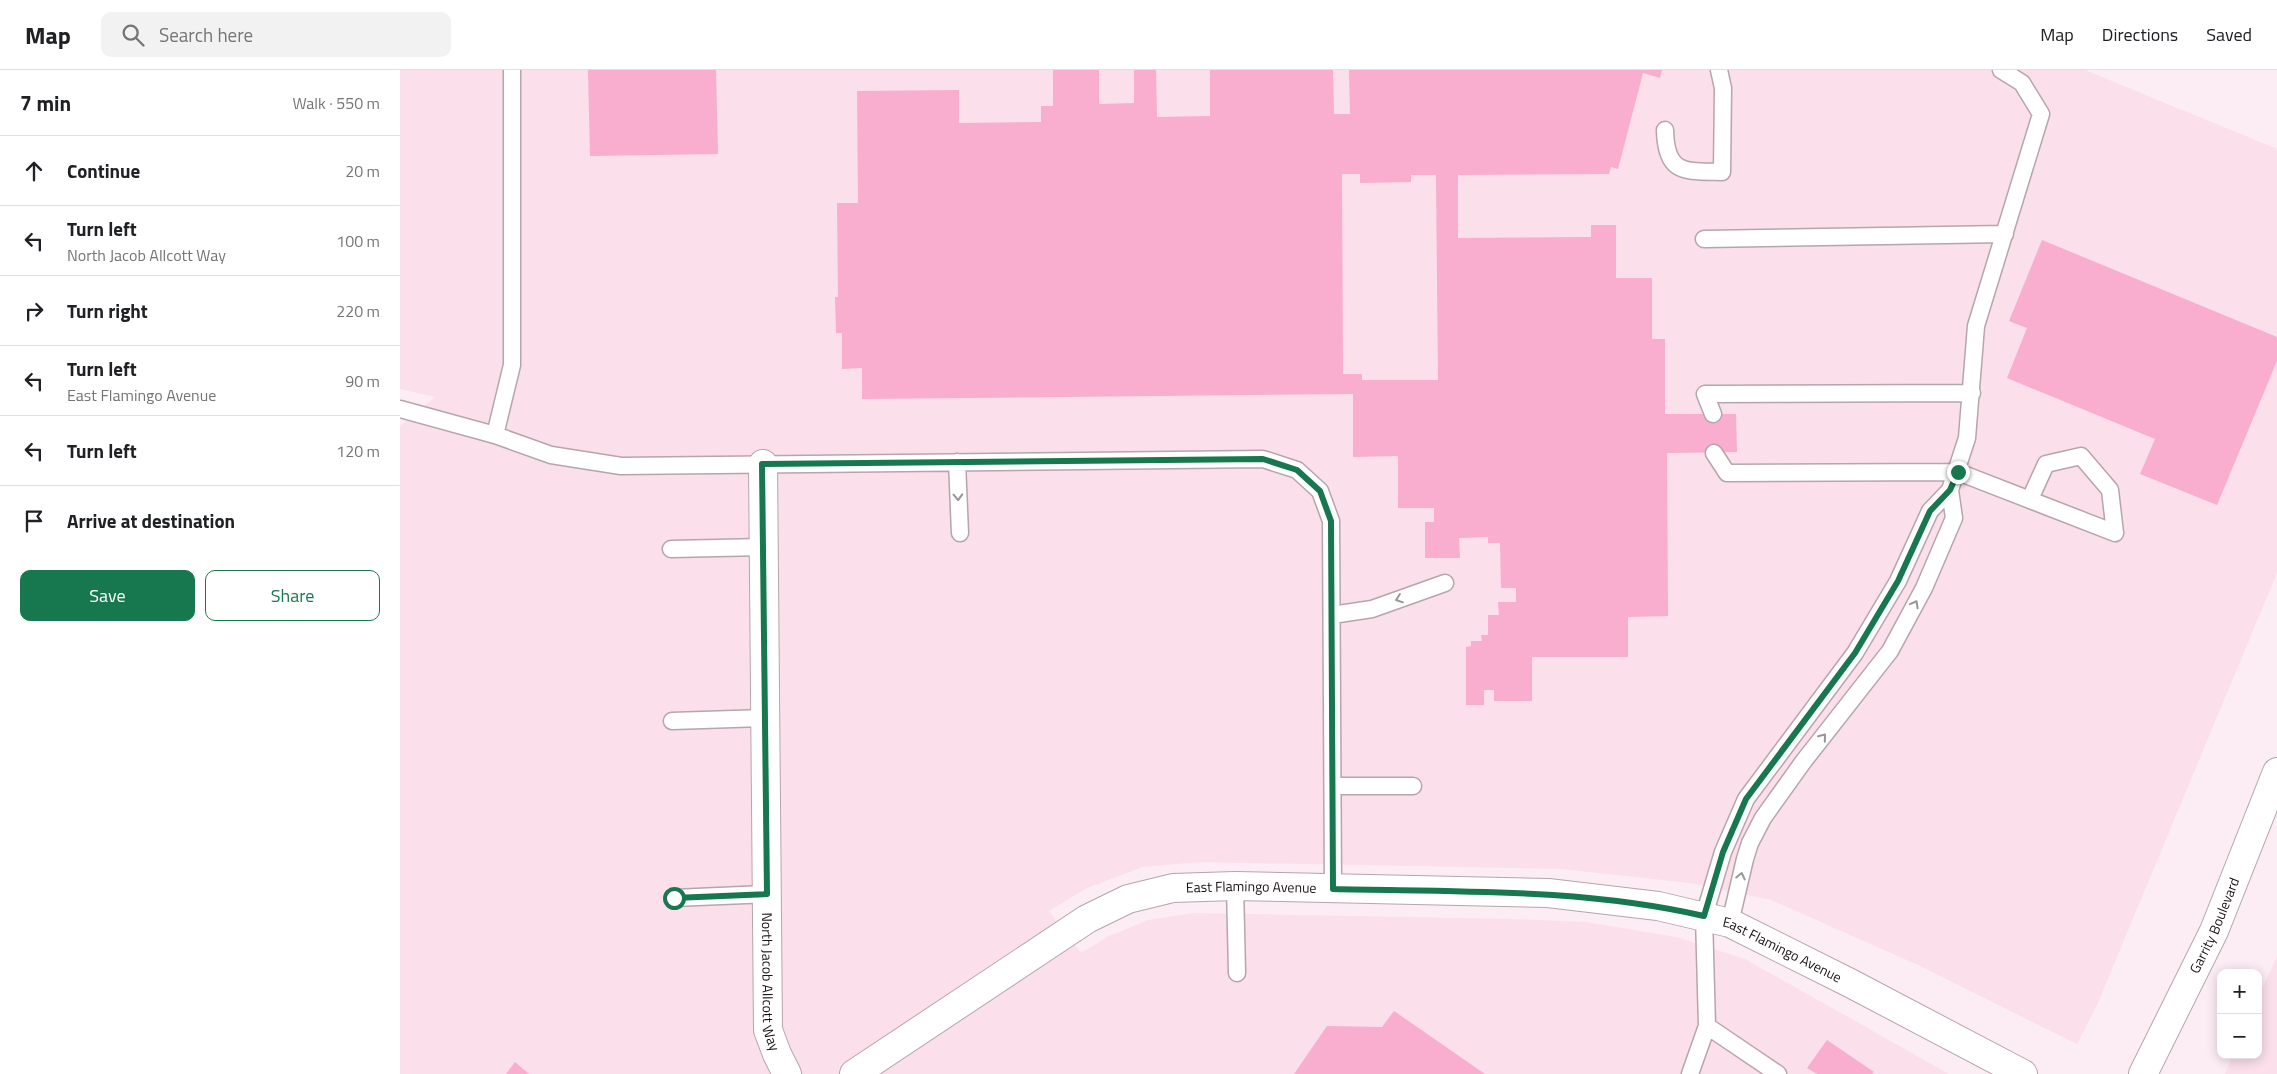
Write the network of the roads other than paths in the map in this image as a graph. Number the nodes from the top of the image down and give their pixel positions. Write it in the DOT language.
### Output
graph roads {
  1 [pos="512,70"];
  2 [pos="1719,70"];
  3 [pos="2001,70"];
  4 [pos="1665,130"];
  5 [pos="2005,234"];
  6 [pos="1704,238"];
  7 [pos="1972,393"];
  8 [pos="400,409"];
  9 [pos="1713,414"];
  10 [pos="495,435"];
  11 [pos="1714,453"];
  12 [pos="957,462"];
  13 [pos="762,464"];
  14 [pos="1958,472"];
  15 [pos="1950,490"];
  16 [pos="2030,499"];
  17 [pos="960,533"];
  18 [pos="764,547"];
  19 [pos="671,549"];
  20 [pos="1445,583"];
  21 [pos="1332,616"];
  22 [pos="765,718"];
  23 [pos="672,721"];
  24 [pos="2277,772"];
  25 [pos="1333,786"];
  26 [pos="1413,786"];
  27 [pos="1235,886"];
  28 [pos="1333,889"];
  29 [pos="767,894"];
  30 [pos="674,898"];
  31 [pos="1704,916"];
  32 [pos="1730,923"];
  33 [pos="1237,973"];
  34 [pos="1707,1026"];
  35 [pos="787,1074"];
  36 [pos="854,1074"];
  37 [pos="1690,1074"];
  38 [pos="1778,1074"];
  39 [pos="2023,1074"];
  40 [pos="2143,1074"];
  1 -- 10 [label="lane"];
  2 -- 4 [label="lane"];
  3 -- 5 [label="lane"];
  5 -- 6 [label="lane"];
  5 -- 7 [label="lane"];
  7 -- 9 [label="lane"];
  7 -- 14 [label="lane"];
  8 -- 10 [label="lane"];
  10 -- 13 [label="lane"];
  11 -- 14 [label="lane"];
  12 -- 13 [label="lane"];
  12 -- 17 [label="lane, one-way"];
  12 -- 21 [label="lane"];
  13 -- 18 [label="street, North Jacob Allcott Way"];
  14 -- 15 [label="lane"];
  14 -- 16 [label="lane"];
  15 -- 31 [label="lane"];
  32 -- 15 [label="lane, one-way"];
  16 -- 16 [label="lane"];
  18 -- 19 [label="lane"];
  18 -- 22 [label="street, North Jacob Allcott Way"];
  20 -- 21 [label="lane, one-way"];
  21 -- 25 [label="lane"];
  22 -- 23 [label="lane"];
  22 -- 29 [label="street, North Jacob Allcott Way"];
  24 -- 40 [label="street, Garrity Boulevard"];
  25 -- 26 [label="lane"];
  25 -- 28 [label="lane"];
  27 -- 28 [label="street, East Flamingo Avenue"];
  27 -- 33 [label="lane"];
  27 -- 36 [label="street, East Flamingo Avenue"];
  28 -- 31 [label="street, East Flamingo Avenue"];
  29 -- 30 [label="lane"];
  29 -- 35 [label="street, North Jacob Allcott Way"];
  31 -- 32 [label="street, East Flamingo Avenue"];
  31 -- 34 [label="lane"];
  32 -- 39 [label="street, East Flamingo Avenue"];
  34 -- 37 [label="lane"];
  34 -- 38 [label="lane"];
}
